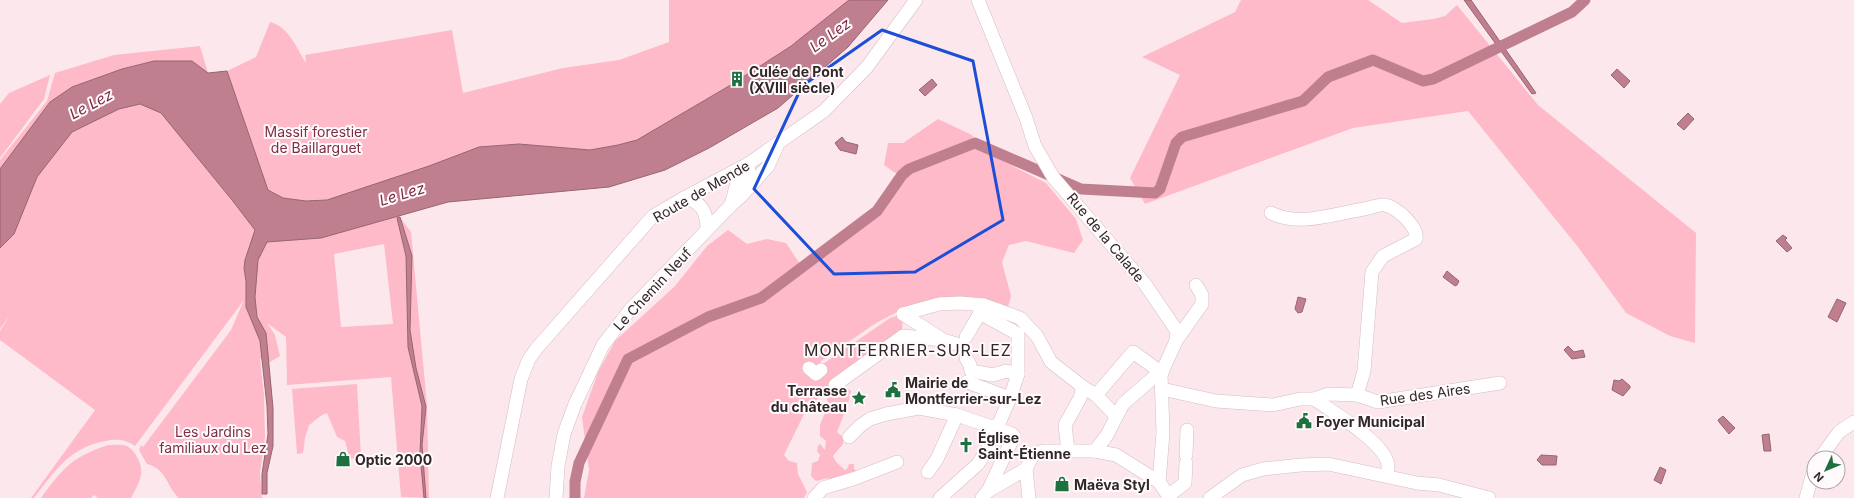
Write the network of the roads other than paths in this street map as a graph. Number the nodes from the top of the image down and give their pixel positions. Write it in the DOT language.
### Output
graph roads {
  1 [pos="916,0"];
  2 [pos="978,0"];
  3 [pos="777,146"];
  4 [pos="745,166"];
  5 [pos="748,189"];
  6 [pos="684,198"];
  7 [pos="731,205"];
  8 [pos="1271,213"];
  9 [pos="708,229"];
  10 [pos="1196,285"];
  11 [pos="982,309"];
  12 [pos="943,340"];
  13 [pos="1176,341"];
  14 [pos="966,358"];
  15 [pos="1161,373"];
  16 [pos="1018,374"];
  17 [pos="966,382"];
  18 [pos="1500,383"];
  19 [pos="835,385"];
  20 [pos="1083,387"];
  21 [pos="1162,389"];
  22 [pos="1096,395"];
  23 [pos="1356,395"];
  24 [pos="1010,398"];
  25 [pos="1314,399"];
  26 [pos="957,415"];
  27 [pos="1116,416"];
  28 [pos="1854,422"];
  29 [pos="994,427"];
  30 [pos="1187,430"];
  31 [pos="849,438"];
  32 [pos="1826,450"];
  33 [pos="1068,451"];
  34 [pos="1095,451"];
  35 [pos="897,462"];
  36 [pos="1026,469"];
  37 [pos="928,472"];
  38 [pos="1387,476"];
  39 [pos="1159,482"];
  40 [pos="1440,492"];
  41 [pos="985,495"];
  42 [pos="1169,497"];
  43 [pos="497,498"];
  44 [pos="556,498"];
  45 [pos="814,498"];
  46 [pos="940,498"];
  47 [pos="1029,498"];
  48 [pos="1210,498"];
  49 [pos="1489,498"];
  1 -- 3 [label="street, Route de Mende"];
  2 -- 13 [label="street, Rue de la Calade"];
  3 -- 4 [label="street, Route de Mende"];
  3 -- 5 [label="street, Le Chemin Neuf"];
  4 -- 5 [label="street"];
  4 -- 6 [label="street, Route de Mende"];
  4 -- 7 [label="street, Le Chemin Neuf"];
  5 -- 7 [label="street, Le Chemin Neuf"];
  6 -- 9 [label="street"];
  6 -- 43 [label="street, Route de Mende"];
  7 -- 9 [label="street, Le Chemin Neuf"];
  8 -- 23 [label="street"];
  9 -- 44 [label="street, Le Chemin Neuf"];
  10 -- 13 [label="street"];
  11 -- 12 [label="street"];
  11 -- 12 [label="street"];
  11 -- 16 [label="street"];
  11 -- 20 [label="street"];
  12 -- 19 [label="street"];
  13 -- 15 [label="street"];
  14 -- 16 [label="street"];
  15 -- 21 [label="street"];
  15 -- 22 [label="street"];
  15 -- 27 [label="street"];
  16 -- 24 [label="street"];
  17 -- 24 [label="street"];
  18 -- 23 [label="street, Rue des Aires"];
  20 -- 22 [label="street"];
  20 -- 33 [label="street"];
  21 -- 25 [label="street, Rue des Aires"];
  21 -- 39 [label="street"];
  22 -- 27 [label="street"];
  23 -- 25 [label="street, Rue des Aires"];
  24 -- 29 [label="street"];
  25 -- 38 [label="street"];
  26 -- 29 [label="street"];
  26 -- 31 [label="street"];
  26 -- 37 [label="street"];
  27 -- 34 [label="street"];
  28 -- 32 [label="street"];
  29 -- 41 [label="street"];
  29 -- 46 [label="street"];
  30 -- 42 [label="street"];
  33 -- 34 [label="street"];
  33 -- 36 [label="street"];
  34 -- 39 [label="street"];
  35 -- 45 [label="street"];
  36 -- 41 [label="street"];
  36 -- 47 [label="street"];
  38 -- 40 [label="street"];
  38 -- 48 [label="street"];
  39 -- 42 [label="street"];
  40 -- 49 [label="street"];
}
